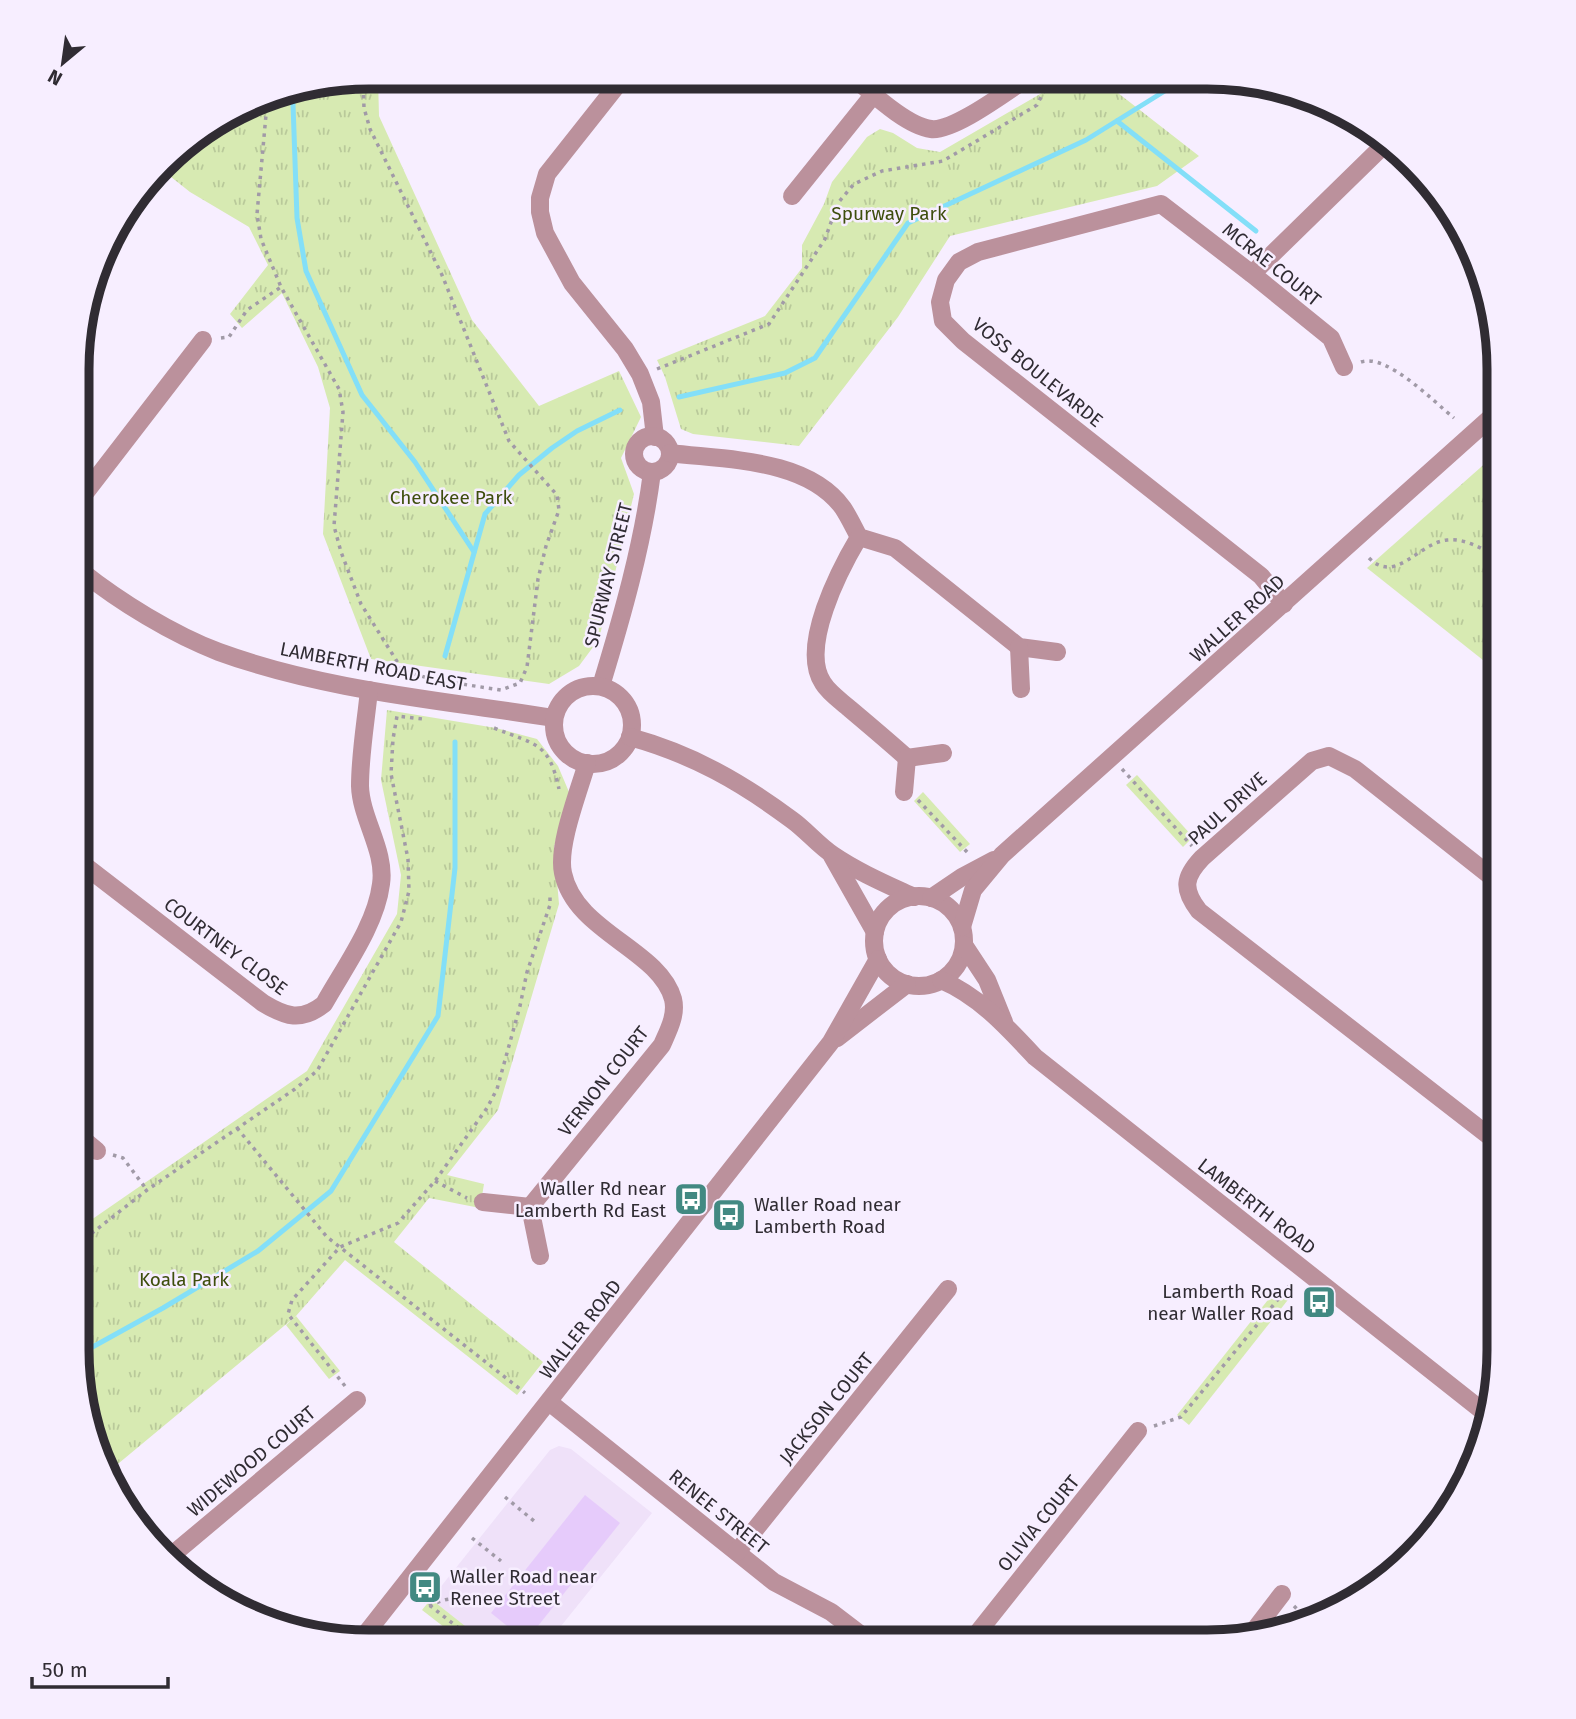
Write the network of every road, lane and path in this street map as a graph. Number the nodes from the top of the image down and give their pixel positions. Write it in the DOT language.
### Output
graph roads {
  1 [pos="363,89"];
  2 [pos="613,89"];
  3 [pos="868,89"];
  4 [pos="1010,89"];
  5 [pos="1045,89"];
  6 [pos="874,94"];
  7 [pos="265,110"];
  8 [pos="1380,149"];
  9 [pos="792,196"];
  10 [pos="1161,204"];
  11 [pos="1252,274"];
  12 [pos="281,287"];
  13 [pos="203,340"];
  14 [pos="1344,367"];
  15 [pos="657,369"];
  16 [pos="1454,418"];
  17 [pos="1487,421"];
  18 [pos="655,437"];
  19 [pos="670,453"];
  20 [pos="652,472"];
  21 [pos="89,488"];
  22 [pos="859,537"];
  23 [pos="1487,551"];
  24 [pos="1369,558"];
  25 [pos="89,577"];
  26 [pos="1284,604"];
  27 [pos="1019,647"];
  28 [pos="1057,652"];
  29 [pos="435,680"];
  30 [pos="601,686"];
  31 [pos="1021,688"];
  32 [pos="369,690"];
  33 [pos="433,700"];
  34 [pos="554,718"];
  35 [pos="494,728"];
  36 [pos="630,737"];
  37 [pos="943,753"];
  38 [pos="1111,757"];
  39 [pos="907,758"];
  40 [pos="587,764"];
  41 [pos="904,792"];
  42 [pos="561,797"];
  43 [pos="831,854"];
  44 [pos="969,855"];
  45 [pos="1002,855"];
  46 [pos="1202,858"];
  47 [pos="89,869"];
  48 [pos="1487,873"];
  49 [pos="550,893"];
  50 [pos="923,898"];
  51 [pos="875,932"];
  52 [pos="963,936"];
  53 [pos="878,959"];
  54 [pos="942,980"];
  55 [pos="907,984"];
  56 [pos="1006,1027"];
  57 [pos="831,1042"];
  58 [pos="237,1128"];
  59 [pos="1487,1134"];
  60 [pos="89,1144"];
  61 [pos="97,1151"];
  62 [pos="435,1181"];
  63 [pos="147,1190"];
  64 [pos="483,1202"];
  65 [pos="530,1207"];
  66 [pos="89,1235"];
  67 [pos="340,1247"];
  68 [pos="540,1256"];
  69 [pos="1289,1286"];
  70 [pos="948,1289"];
  71 [pos="525,1393"];
  72 [pos="357,1400"];
  73 [pos="549,1402"];
  74 [pos="1480,1409"];
  75 [pos="1138,1431"];
  76 [pos="505,1497"];
  77 [pos="534,1521"];
  78 [pos="472,1538"];
  79 [pos="175,1552"];
  80 [pos="737,1552"];
  81 [pos="501,1561"];
  82 [pos="1282,1594"];
  83 [pos="471,1598"];
  84 [pos="423,1601"];
  85 [pos="429,1606"];
  86 [pos="1302,1613"];
  87 [pos="1259,1625"];
  88 [pos="369,1630"];
  89 [pos="461,1630"];
  90 [pos="855,1630"];
  91 [pos="980,1630"];
  1 -- 29 [label="path"];
  2 -- 18 [label="street"];
  3 -- 6 [label="street"];
  4 -- 6 [label="street"];
  5 -- 15 [label="path"];
  6 -- 9 [label="street"];
  7 -- 12 [label="path"];
  8 -- 11 [label="street"];
  10 -- 11 [label="street, MCRAE COURT"];
  10 -- 26 [label="street, VOSS BOULEVARDE"];
  11 -- 14 [label="street, MCRAE COURT"];
  12 -- 13 [label="path"];
  12 -- 29 [label="path"];
  13 -- 21 [label="street"];
  14 -- 16 [label="path"];
  17 -- 26 [label="street, WALLER ROAD"];
  18 -- 19 [label="street"];
  18 -- 20 [label="street"];
  19 -- 20 [label="street"];
  19 -- 22 [label="street"];
  20 -- 30 [label="street, SPURWAY STREET"];
  22 -- 27 [label="street"];
  22 -- 39 [label="street"];
  23 -- 24 [label="path"];
  25 -- 32 [label="street, LAMBERTH ROAD EAST"];
  26 -- 38 [label="street, WALLER ROAD"];
  27 -- 28 [label="street"];
  27 -- 31 [label="street"];
  29 -- 33 [label="path"];
  30 -- 34 [label="street"];
  30 -- 36 [label="street"];
  32 -- 33 [label="street, LAMBERTH ROAD EAST"];
  32 -- 47 [label="street, COURTNEY CLOSE"];
  33 -- 34 [label="street, LAMBERTH ROAD EAST"];
  33 -- 58 [label="path"];
  34 -- 40 [label="street"];
  35 -- 42 [label="path"];
  36 -- 40 [label="street"];
  36 -- 43 [label="street"];
  37 -- 39 [label="street"];
  38 -- 45 [label="street, WALLER ROAD"];
  38 -- 46 [label="path"];
  39 -- 41 [label="street"];
  40 -- 65 [label="street, VERNON COURT"];
  41 -- 44 [label="path"];
  43 -- 50 [label="street"];
  43 -- 51 [label="street"];
  45 -- 50 [label="street, WALLER ROAD"];
  45 -- 52 [label="street, WALLER ROAD"];
  46 -- 48 [label="street, PAUL DRIVE"];
  46 -- 59 [label="street, PAUL DRIVE"];
  49 -- 62 [label="path"];
  50 -- 51 [label="street"];
  50 -- 52 [label="street"];
  51 -- 53 [label="street"];
  52 -- 54 [label="street"];
  52 -- 56 [label="street, LAMBERTH ROAD"];
  53 -- 55 [label="street"];
  53 -- 57 [label="street, WALLER ROAD"];
  54 -- 55 [label="street"];
  54 -- 56 [label="street, LAMBERTH ROAD"];
  55 -- 57 [label="street, WALLER ROAD"];
  56 -- 74 [label="street, LAMBERTH ROAD"];
  57 -- 73 [label="street, WALLER ROAD"];
  58 -- 63 [label="path"];
  58 -- 67 [label="path"];
  60 -- 61 [label="street"];
  61 -- 63 [label="path"];
  62 -- 64 [label="path"];
  62 -- 67 [label="path"];
  63 -- 66 [label="path"];
  64 -- 65 [label="street"];
  65 -- 68 [label="street"];
  67 -- 71 [label="path"];
  67 -- 72 [label="path"];
  69 -- 75 [label="path"];
  70 -- 80 [label="street, JACKSON COURT"];
  72 -- 79 [label="street, WIDEWOOD COURT"];
  73 -- 80 [label="street, RENEE STREET"];
  73 -- 88 [label="street, WALLER ROAD"];
  75 -- 91 [label="street, OLIVIA COURT"];
  76 -- 77 [label="path"];
  78 -- 81 [label="path"];
  80 -- 90 [label="street, RENEE STREET"];
  82 -- 86 [label="path"];
  82 -- 87 [label="street"];
  83 -- 85 [label="path"];
  84 -- 85 [label="path"];
  85 -- 89 [label="path"];
}
